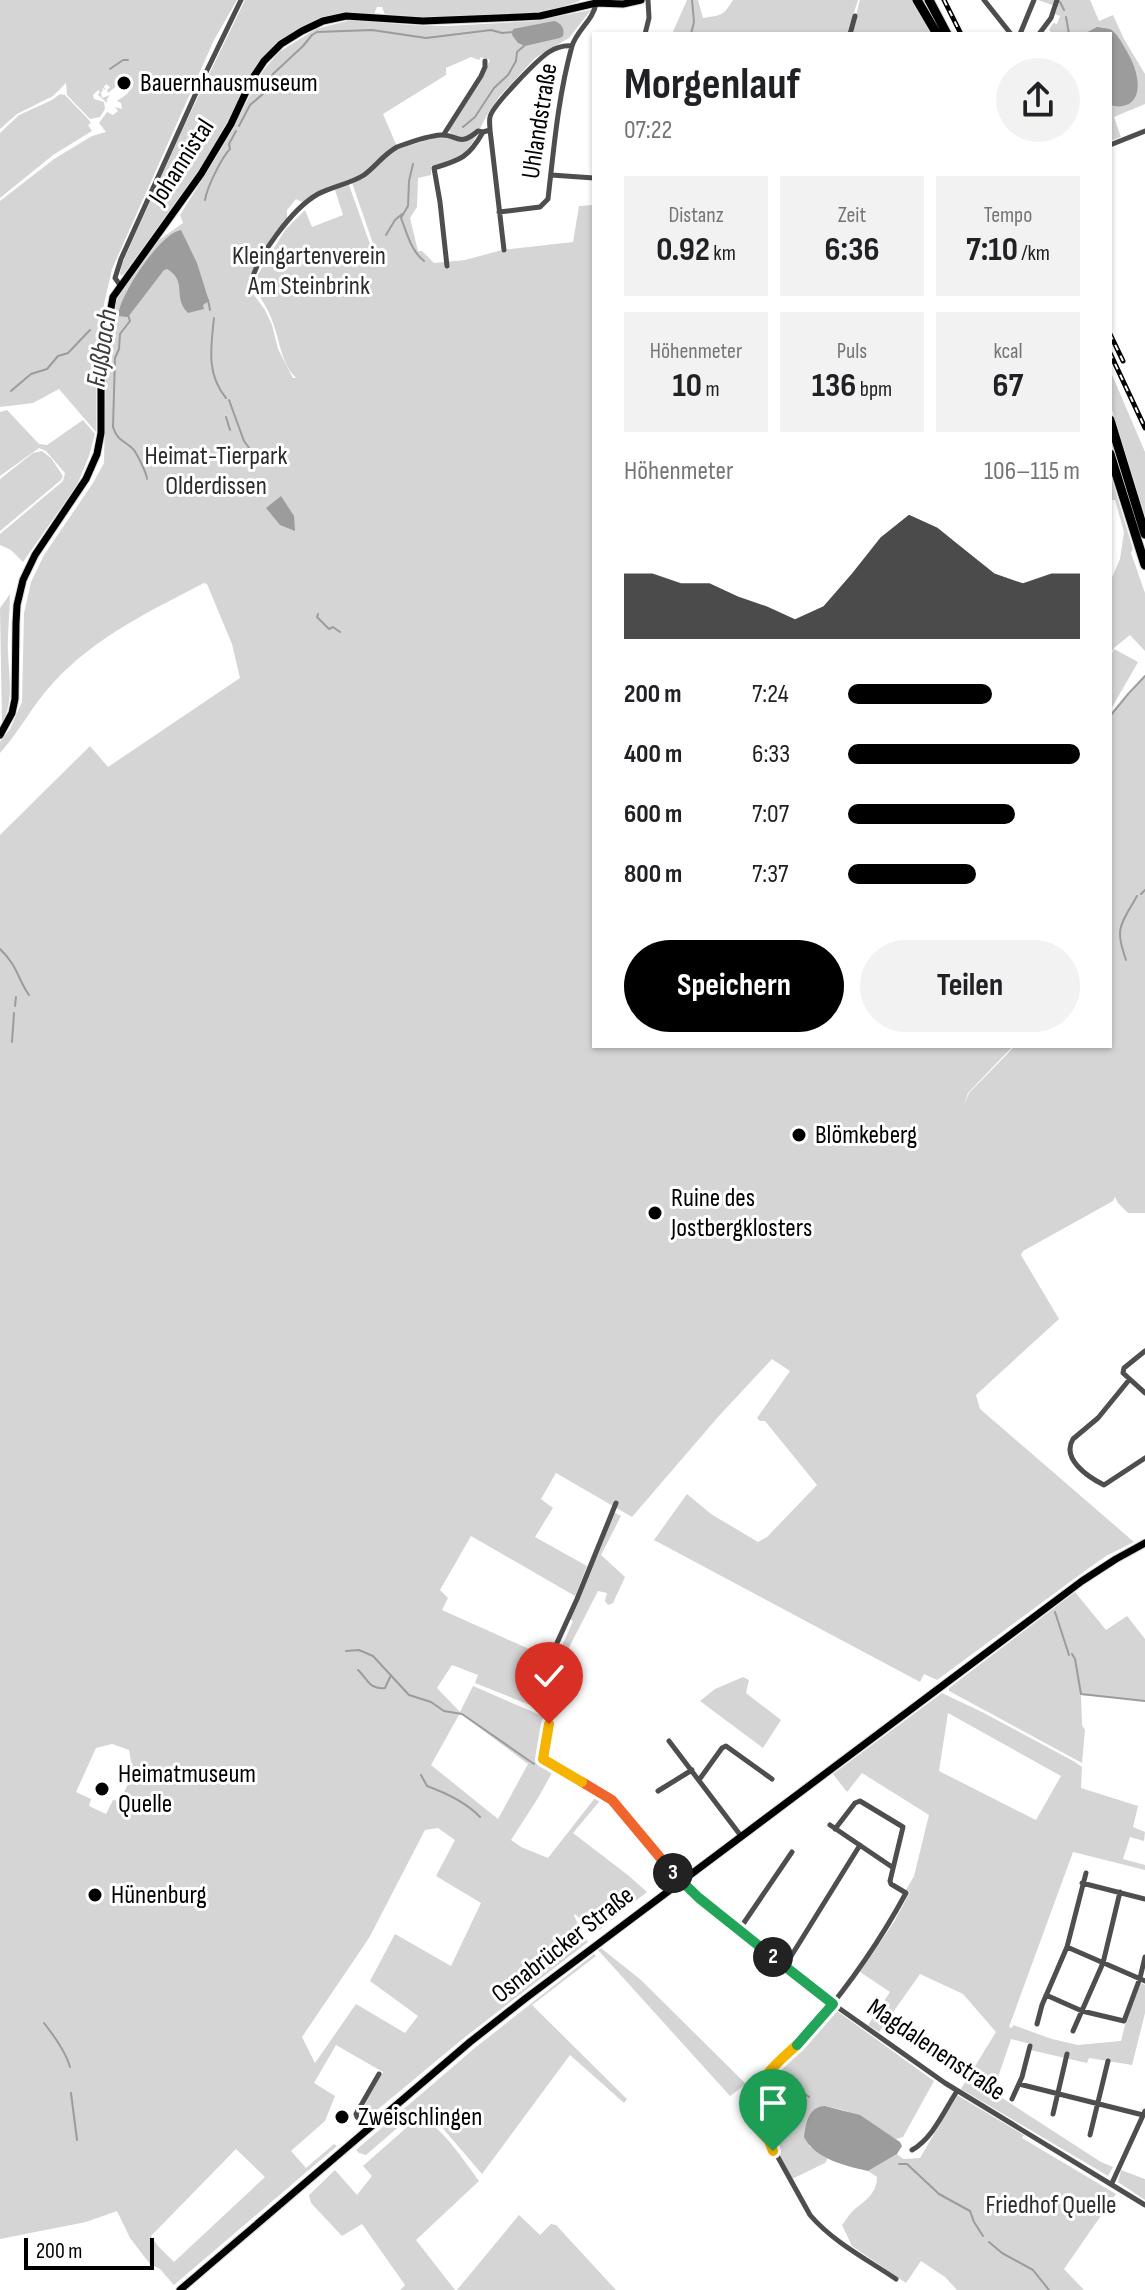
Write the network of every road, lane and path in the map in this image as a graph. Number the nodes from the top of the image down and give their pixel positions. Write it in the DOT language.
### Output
graph roads {
  1 [pos="241,0"];
  2 [pos="641,0"];
  3 [pos="648,0"];
  4 [pos="918,0"];
  5 [pos="929,0"];
  6 [pos="936,0"];
  7 [pos="984,0"];
  8 [pos="1034,0"];
  9 [pos="1057,0"];
  10 [pos="596,3"];
  11 [pos="855,16"];
  12 [pos="646,32"];
  13 [pos="851,32"];
  14 [pos="936,32"];
  15 [pos="949,32"];
  16 [pos="949,32"];
  17 [pos="1009,32"];
  18 [pos="1021,32"];
  19 [pos="1040,32"];
  20 [pos="572,46"];
  21 [pos="485,61"];
  22 [pos="486,131"];
  23 [pos="1145,131"];
  24 [pos="444,134"];
  25 [pos="1112,144"];
  26 [pos="551,175"];
  27 [pos="592,178"];
  28 [pos="499,212"];
  29 [pos="504,250"];
  30 [pos="447,266"];
  31 [pos="120,285"];
  32 [pos="250,287"];
  33 [pos="1112,427"];
  34 [pos="1112,460"];
  35 [pos="1145,534"];
  36 [pos="1145,565"];
  37 [pos="0,735"];
  38 [pos="1145,1351"];
  39 [pos="1129,1380"];
  40 [pos="1145,1393"];
  41 [pos="1145,1458"];
  42 [pos="616,1503"];
  43 [pos="1145,1543"];
  44 [pos="669,1741"];
  45 [pos="692,1770"];
  46 [pos="772,1779"];
  47 [pos="699,1780"];
  48 [pos="658,1791"];
  49 [pos="741,1836"];
  50 [pos="860,1845"];
  51 [pos="792,1852"];
  52 [pos="892,1867"];
  53 [pos="1086,1873"];
  54 [pos="680,1881"];
  55 [pos="1082,1883"];
  56 [pos="1120,1892"];
  57 [pos="1145,1899"];
  58 [pos="739,1930"];
  59 [pos="1067,1947"];
  60 [pos="1145,1957"];
  61 [pos="1103,1963"];
  62 [pos="785,1966"];
  63 [pos="1142,1980"];
  64 [pos="1046,1995"];
  65 [pos="833,2004"];
  66 [pos="1082,2011"];
  67 [pos="1037,2024"];
  68 [pos="1073,2031"];
  69 [pos="1030,2046"];
  70 [pos="1067,2054"];
  71 [pos="1108,2061"];
  72 [pos="379,2074"];
  73 [pos="1019,2084"];
  74 [pos="957,2091"];
  75 [pos="1058,2093"];
  76 [pos="1012,2099"];
  77 [pos="1098,2103"];
  78 [pos="1144,2113"];
  79 [pos="1053,2114"];
  80 [pos="369,2128"];
  81 [pos="1090,2135"];
  82 [pos="912,2150"];
  83 [pos="1112,2183"];
  84 [pos="1145,2205"];
  85 [pos="896,2279"];
  86 [pos="180,2290"];
  1 -- 31 [label="street"];
  2 -- 10 [label="main road, Johannistal"];
  3 -- 12 [label="street"];
  4 -- 14 [label="highway"];
  5 -- 15 [label="highway"];
  6 -- 16 [label="highway"];
  7 -- 17 [label="street"];
  8 -- 18 [label="street"];
  9 -- 19 [label="street"];
  10 -- 20 [label="street, Uhlandstraße"];
  10 -- 31 [label="main road, Johannistal"];
  11 -- 13 [label="street"];
  20 -- 22 [label="street"];
  20 -- 26 [label="street, Uhlandstraße"];
  21 -- 24 [label="street"];
  22 -- 24 [label="street"];
  22 -- 28 [label="street"];
  22 -- 30 [label="street"];
  23 -- 25 [label="street"];
  24 -- 32 [label="street"];
  26 -- 27 [label="street"];
  26 -- 28 [label="street, Uhlandstraße"];
  28 -- 29 [label="street"];
  31 -- 37 [label="main road, Johannistal"];
  33 -- 35 [label="highway"];
  34 -- 36 [label="highway"];
  38 -- 39 [label="street"];
  39 -- 40 [label="street"];
  39 -- 41 [label="street"];
  42 -- 54 [label="street, Magdalenenstraße"];
  43 -- 49 [label="main road, Osnabrücker Straße"];
  44 -- 45 [label="street"];
  45 -- 47 [label="street"];
  45 -- 48 [label="street"];
  46 -- 47 [label="street"];
  47 -- 49 [label="street"];
  49 -- 54 [label="main road, Osnabrücker Straße"];
  50 -- 52 [label="street"];
  50 -- 52 [label="street"];
  50 -- 62 [label="street"];
  51 -- 58 [label="street"];
  52 -- 65 [label="street"];
  53 -- 55 [label="street"];
  54 -- 58 [label="street, Magdalenenstraße"];
  54 -- 80 [label="main road, Osnabrücker Straße"];
  55 -- 56 [label="street"];
  55 -- 59 [label="street"];
  56 -- 57 [label="street"];
  56 -- 61 [label="street"];
  58 -- 62 [label="street, Magdalenenstraße"];
  59 -- 61 [label="street"];
  59 -- 64 [label="street"];
  60 -- 63 [label="street"];
  61 -- 63 [label="street"];
  61 -- 66 [label="street"];
  62 -- 65 [label="street, Magdalenenstraße"];
  63 -- 66 [label="street"];
  64 -- 66 [label="street"];
  64 -- 67 [label="street"];
  65 -- 74 [label="street, Magdalenenstraße"];
  65 -- 85 [label="street"];
  66 -- 68 [label="street"];
  69 -- 73 [label="street"];
  70 -- 75 [label="street"];
  71 -- 77 [label="street"];
  72 -- 80 [label="street"];
  73 -- 75 [label="street"];
  73 -- 76 [label="street"];
  74 -- 82 [label="street"];
  74 -- 83 [label="street, Magdalenenstraße"];
  75 -- 77 [label="street"];
  75 -- 79 [label="street"];
  77 -- 78 [label="street"];
  77 -- 81 [label="street"];
  78 -- 83 [label="street"];
  80 -- 86 [label="main road, Osnabrücker Straße"];
  83 -- 84 [label="street, Magdalenenstraße"];
}
